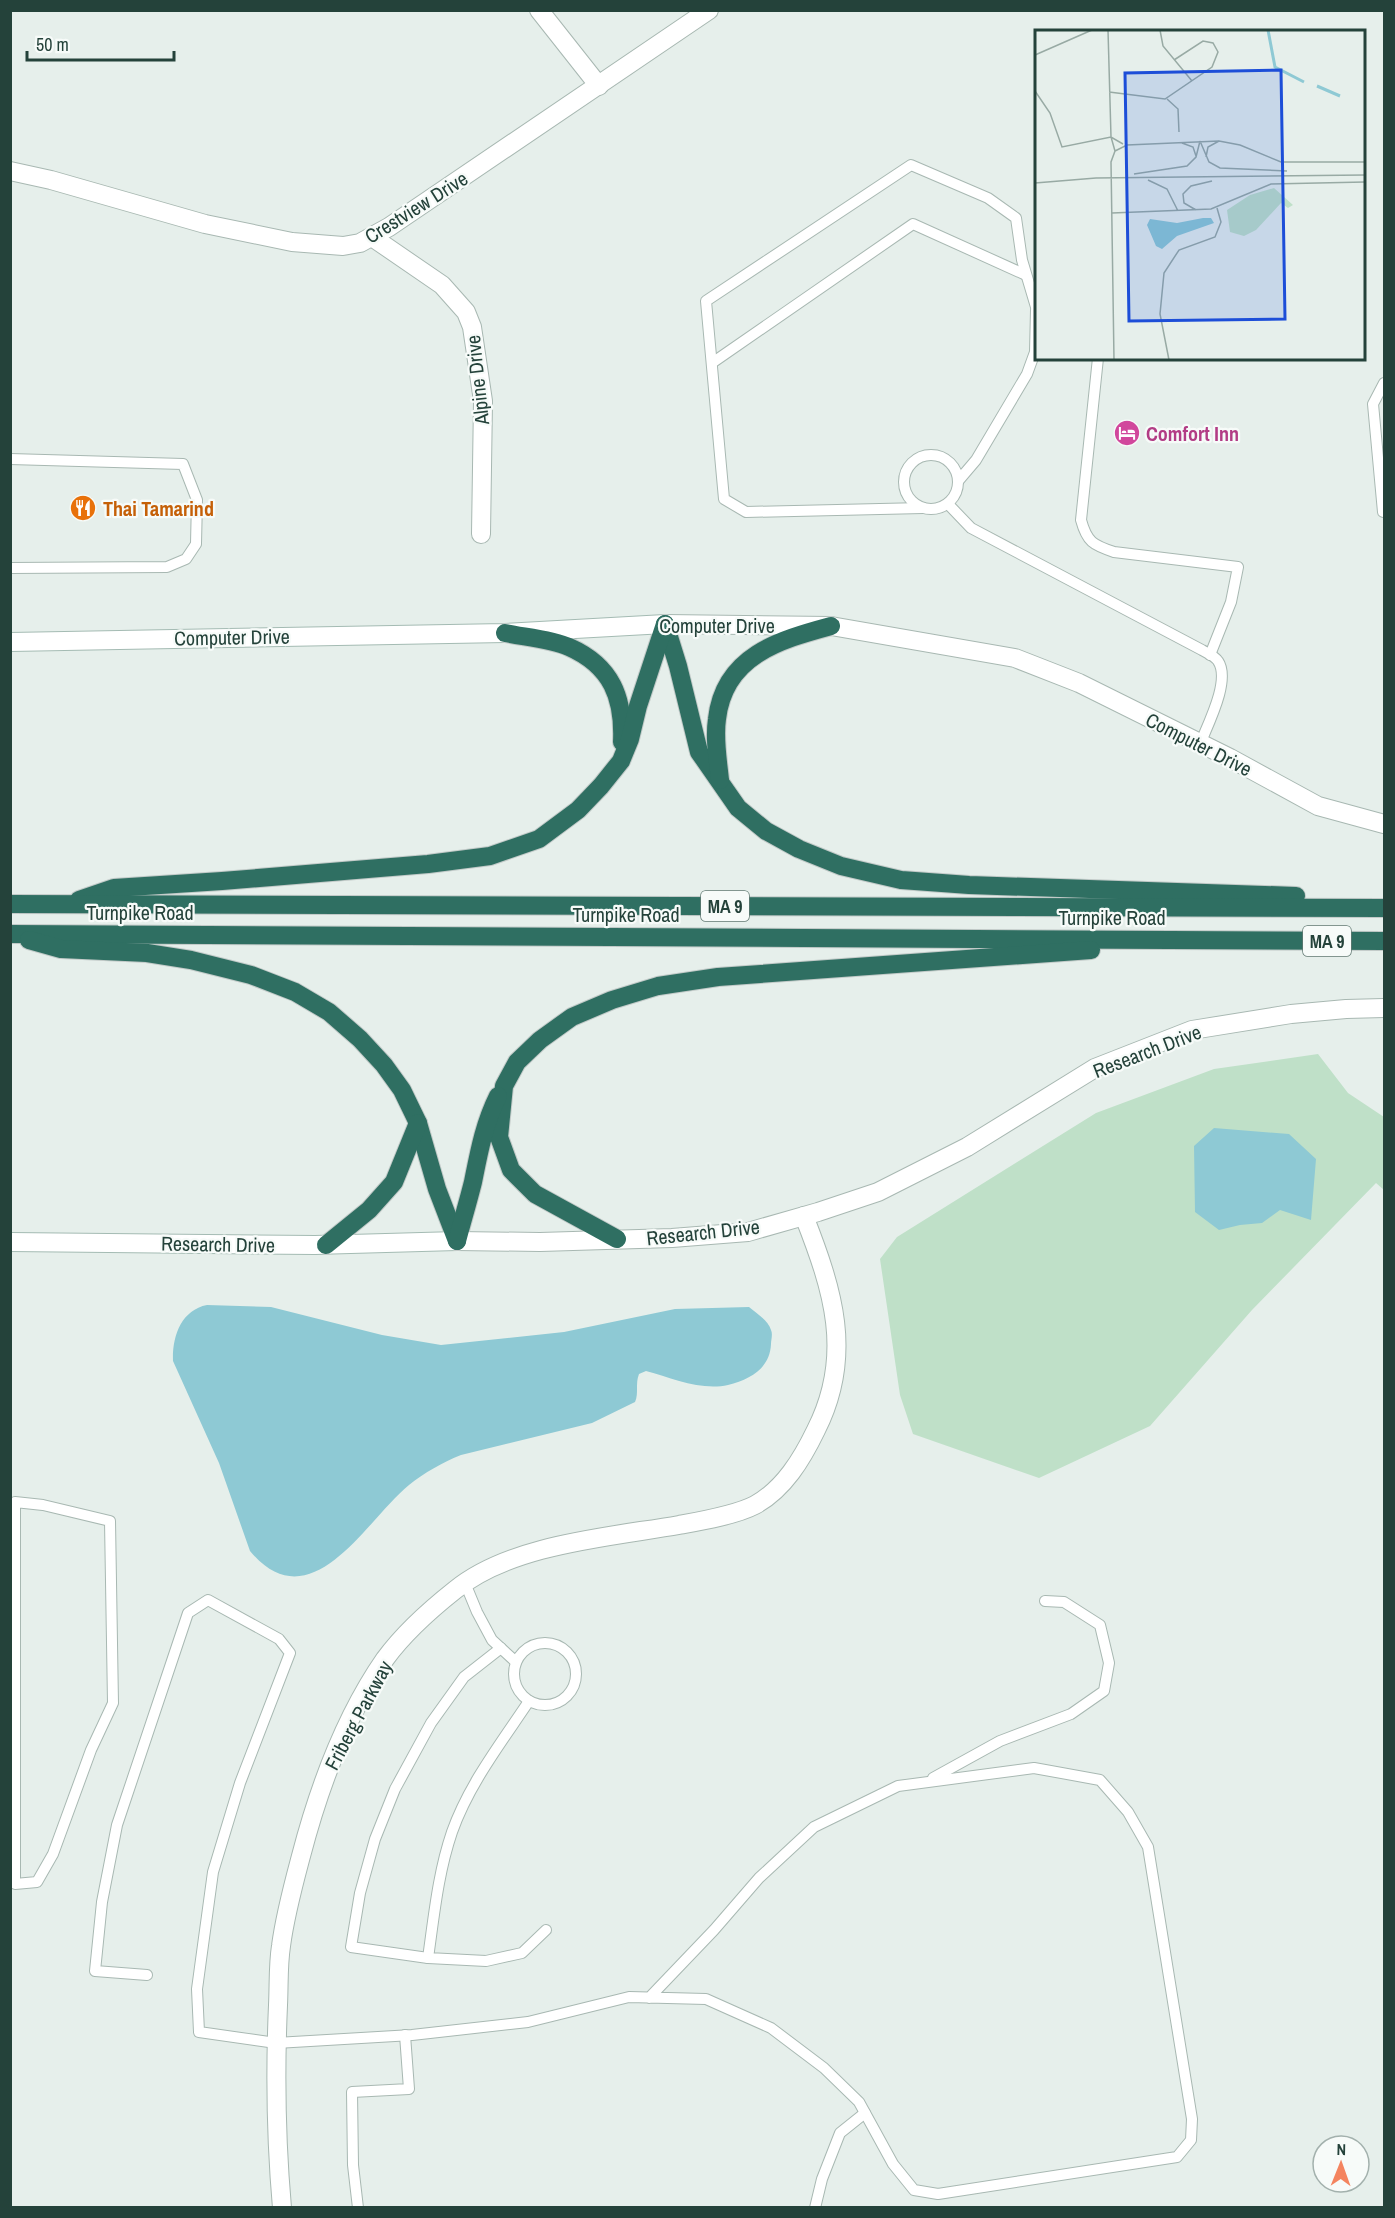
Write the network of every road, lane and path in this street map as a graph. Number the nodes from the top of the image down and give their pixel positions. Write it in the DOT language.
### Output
graph roads {
  1 [pos="539,10"];
  2 [pos="709,10"];
  3 [pos="599,86"];
  4 [pos="10,171"];
  5 [pos="372,237"];
  6 [pos="1026,275"];
  7 [pos="1035,306"];
  8 [pos="1035,352"];
  9 [pos="1098,360"];
  10 [pos="712,363"];
  11 [pos="1384,383"];
  12 [pos="10,459"];
  13 [pos="959,480"];
  14 [pos="948,504"];
  15 [pos="922,508"];
  16 [pos="1383,512"];
  17 [pos="481,534"];
  18 [pos="10,568"];
  19 [pos="665,624"];
  20 [pos="831,626"];
  21 [pos="505,633"];
  22 [pos="10,636"];
  23 [pos="57,640"];
  24 [pos="10,642"];
  25 [pos="1210,655"];
  26 [pos="1200,744"];
  27 [pos="621,761"];
  28 [pos="720,782"];
  29 [pos="1384,824"];
  30 [pos="1384,900"];
  31 [pos="10,904"];
  32 [pos="66,904"];
  33 [pos="1384,908"];
  34 [pos="10,934"];
  35 [pos="1270,940"];
  36 [pos="1384,941"];
  37 [pos="1384,1008"];
  38 [pos="504,1086"];
  39 [pos="418,1123"];
  40 [pos="804,1216"];
  41 [pos="10,1231"];
  42 [pos="617,1239"];
  43 [pos="457,1241"];
  44 [pos="10,1242"];
  45 [pos="73,1242"];
  46 [pos="326,1245"];
  47 [pos="12,1525"];
  48 [pos="465,1583"];
  49 [pos="1045,1601"];
  50 [pos="501,1648"];
  51 [pos="516,1662"];
  52 [pos="529,1701"];
  53 [pos="927,1781"];
  54 [pos="546,1930"];
  55 [pos="428,1958"];
  56 [pos="147,1975"];
  57 [pos="649,1998"];
  58 [pos="405,2036"];
  59 [pos="276,2043"];
  60 [pos="865,2113"];
  61 [pos="282,2208"];
  62 [pos="358,2208"];
  63 [pos="815,2208"];
  1 -- 3 [label="street"];
  2 -- 3 [label="street, Crestview Drive"];
  3 -- 5 [label="street, Crestview Drive"];
  4 -- 5 [label="street, Crestview Drive"];
  5 -- 17 [label="street, Alpine Drive"];
  6 -- 7 [label="lane"];
  6 -- 10 [label="lane"];
  6 -- 10 [label="lane"];
  8 -- 13 [label="lane"];
  9 -- 25 [label="lane"];
  10 -- 15 [label="lane"];
  11 -- 16 [label="lane"];
  12 -- 18 [label="lane"];
  13 -- 14 [label="lane"];
  13 -- 15 [label="lane"];
  14 -- 15 [label="lane"];
  14 -- 25 [label="lane"];
  19 -- 20 [label="street, Computer Drive"];
  19 -- 21 [label="street, Computer Drive"];
  19 -- 27 [label="highway"];
  19 -- 28 [label="highway"];
  20 -- 26 [label="street, Computer Drive"];
  20 -- 28 [label="highway"];
  21 -- 23 [label="street, Computer Drive"];
  21 -- 27 [label="highway"];
  22 -- 23 [label="street"];
  23 -- 24 [label="street, Computer Drive"];
  25 -- 26 [label="lane"];
  26 -- 29 [label="street, Computer Drive"];
  27 -- 32 [label="highway"];
  28 -- 30 [label="highway"];
  31 -- 32 [label="highway, Turnpike Road / MA 9"];
  32 -- 33 [label="highway, Turnpike Road / MA 9"];
  34 -- 35 [label="highway, Turnpike Road / MA 9"];
  34 -- 39 [label="highway"];
  35 -- 36 [label="highway, Turnpike Road / MA 9"];
  35 -- 38 [label="highway"];
  37 -- 40 [label="street, Research Drive"];
  38 -- 42 [label="highway"];
  38 -- 43 [label="highway"];
  39 -- 43 [label="highway"];
  39 -- 46 [label="highway"];
  40 -- 42 [label="street, Research Drive"];
  40 -- 48 [label="street, Friberg Parkway"];
  41 -- 45 [label="street"];
  42 -- 43 [label="street, Research Drive"];
  43 -- 46 [label="street, Research Drive"];
  44 -- 45 [label="street, Research Drive"];
  45 -- 46 [label="street, Research Drive"];
  47 -- 47 [label="lane"];
  48 -- 50 [label="lane"];
  48 -- 59 [label="street, Friberg Parkway"];
  49 -- 53 [label="lane"];
  50 -- 51 [label="lane"];
  50 -- 55 [label="lane"];
  51 -- 52 [label="lane"];
  51 -- 52 [label="lane"];
  52 -- 55 [label="lane"];
  53 -- 57 [label="lane"];
  53 -- 60 [label="lane"];
  54 -- 55 [label="lane"];
  56 -- 59 [label="lane"];
  57 -- 58 [label="lane"];
  57 -- 60 [label="lane"];
  58 -- 59 [label="lane"];
  58 -- 62 [label="lane"];
  59 -- 61 [label="street, Friberg Parkway"];
  60 -- 63 [label="lane"];
}
